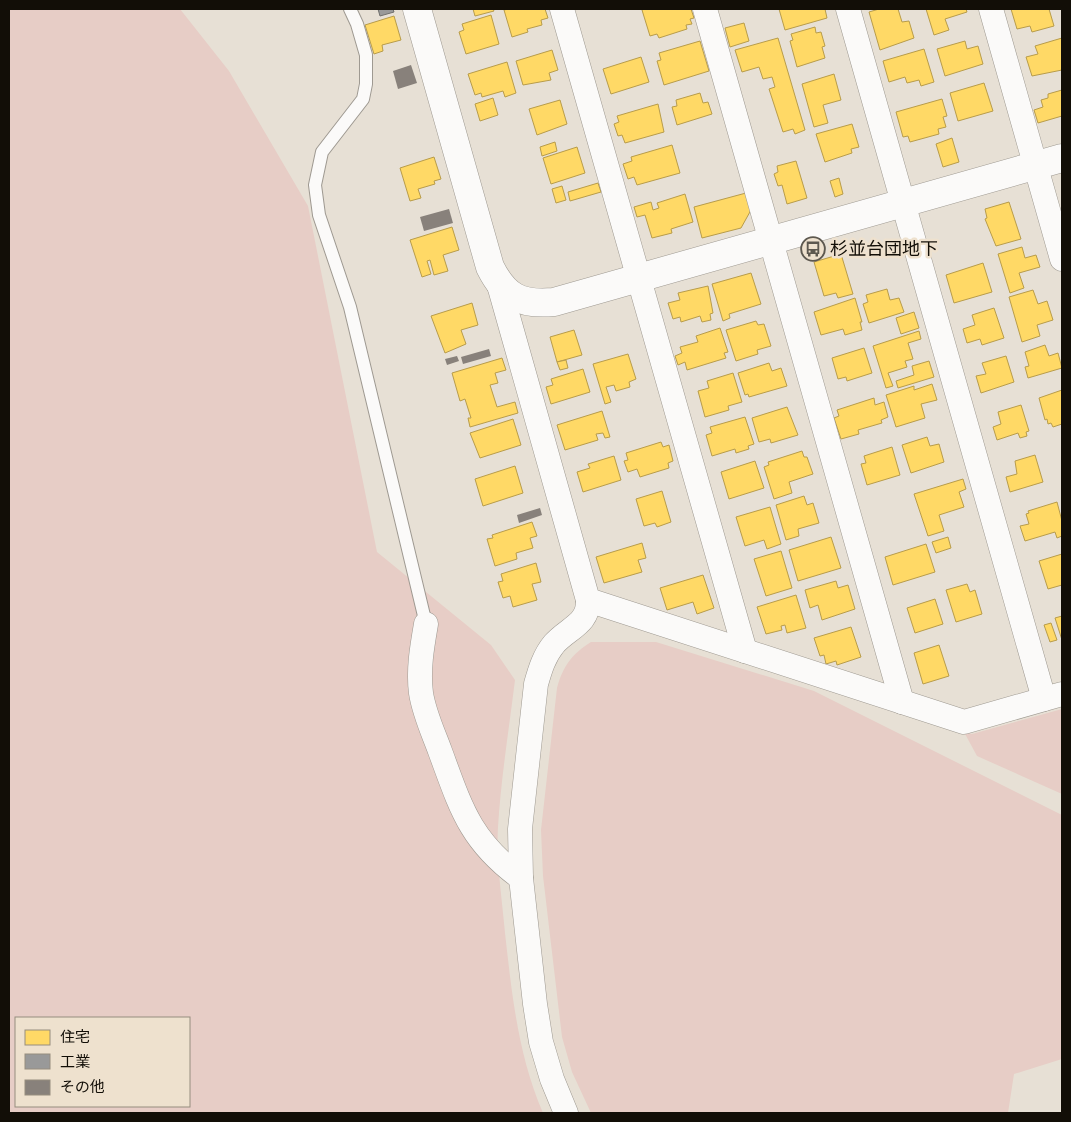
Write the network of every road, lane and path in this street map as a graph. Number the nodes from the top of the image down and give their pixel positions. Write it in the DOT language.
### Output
graph roads {
  1 [pos="350,9"];
  2 [pos="417,9"];
  3 [pos="562,9"];
  4 [pos="705,9"];
  5 [pos="848,9"];
  6 [pos="991,9"];
  7 [pos="1062,158"];
  8 [pos="1036,166"];
  9 [pos="903,204"];
  10 [pos="771,241"];
  11 [pos="1062,259"];
  12 [pos="639,278"];
  13 [pos="499,285"];
  14 [pos="588,600"];
  15 [pos="426,624"];
  16 [pos="745,651"];
  17 [pos="1053,697"];
  18 [pos="902,702"];
  19 [pos="521,878"];
  20 [pos="566,1113"];
  1 -- 15 [label="lane"];
  2 -- 13 [label="street"];
  3 -- 12 [label="street"];
  4 -- 10 [label="street"];
  5 -- 9 [label="street"];
  6 -- 8 [label="street"];
  7 -- 8 [label="street"];
  8 -- 9 [label="street"];
  8 -- 11 [label="street"];
  9 -- 10 [label="street"];
  9 -- 17 [label="street"];
  10 -- 12 [label="street"];
  10 -- 18 [label="street"];
  12 -- 13 [label="street"];
  12 -- 16 [label="street"];
  13 -- 14 [label="street"];
  14 -- 16 [label="street"];
  14 -- 19 [label="street"];
  15 -- 19 [label="street"];
  16 -- 18 [label="street"];
  17 -- 18 [label="street"];
  19 -- 20 [label="street"];
}
